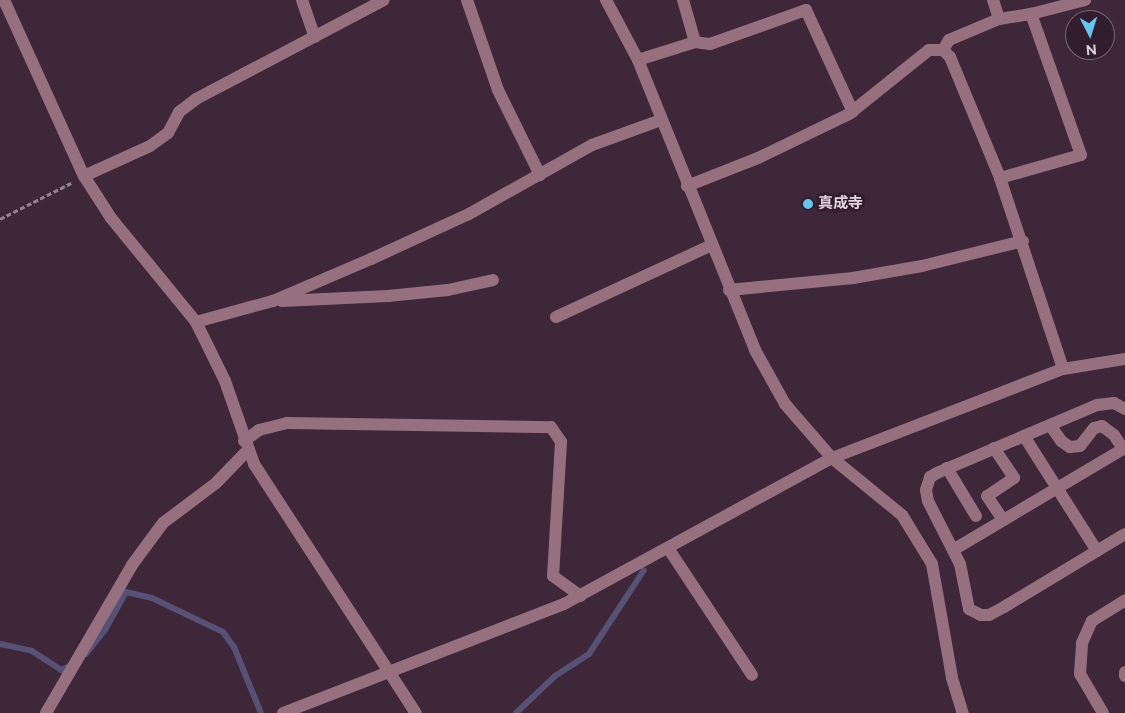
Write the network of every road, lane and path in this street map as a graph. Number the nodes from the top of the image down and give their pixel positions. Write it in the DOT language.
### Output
graph roads {
  1 [pos="4,0"];
  2 [pos="302,0"];
  3 [pos="384,0"];
  4 [pos="467,0"];
  5 [pos="606,0"];
  6 [pos="682,0"];
  7 [pos="993,0"];
  8 [pos="1085,0"];
  9 [pos="805,5"];
  10 [pos="1031,14"];
  11 [pos="999,19"];
  12 [pos="315,37"];
  13 [pos="695,42"];
  14 [pos="943,50"];
  15 [pos="638,60"];
  16 [pos="853,112"];
  17 [pos="661,120"];
  18 [pos="540,175"];
  19 [pos="84,176"];
  20 [pos="1000,178"];
  21 [pos="687,186"];
  22 [pos="0,219"];
  23 [pos="1023,241"];
  24 [pos="710,246"];
  25 [pos="493,280"];
  26 [pos="729,290"];
  27 [pos="273,301"];
  28 [pos="556,317"];
  29 [pos="196,322"];
  30 [pos="1125,359"];
  31 [pos="1063,369"];
  32 [pos="1125,409"];
  33 [pos="1050,425"];
  34 [pos="1024,436"];
  35 [pos="246,446"];
  36 [pos="994,448"];
  37 [pos="1124,449"];
  38 [pos="832,458"];
  39 [pos="947,468"];
  40 [pos="1058,488"];
  41 [pos="976,516"];
  42 [pos="1003,520"];
  43 [pos="1125,534"];
  44 [pos="668,548"];
  45 [pos="953,550"];
  46 [pos="1097,550"];
  47 [pos="581,596"];
  48 [pos="1124,603"];
  49 [pos="391,671"];
  50 [pos="1125,672"];
  51 [pos="752,675"];
  52 [pos="1125,676"];
  53 [pos="46,713"];
  54 [pos="283,713"];
  55 [pos="416,713"];
  56 [pos="962,713"];
  57 [pos="1103,713"];
  1 -- 19 [label="street"];
  2 -- 12 [label="street"];
  3 -- 12 [label="street"];
  4 -- 18 [label="street"];
  5 -- 15 [label="street"];
  6 -- 13 [label="street"];
  7 -- 11 [label="street"];
  8 -- 10 [label="street"];
  9 -- 13 [label="street"];
  9 -- 16 [label="street"];
  10 -- 11 [label="street"];
  10 -- 20 [label="street"];
  11 -- 14 [label="street"];
  12 -- 19 [label="street"];
  13 -- 15 [label="street"];
  14 -- 16 [label="street"];
  14 -- 20 [label="street"];
  15 -- 17 [label="street"];
  16 -- 21 [label="street"];
  17 -- 18 [label="street"];
  17 -- 21 [label="street"];
  18 -- 27 [label="street"];
  19 -- 22 [label="path"];
  19 -- 29 [label="street"];
  20 -- 23 [label="street"];
  21 -- 24 [label="street"];
  23 -- 26 [label="street"];
  23 -- 31 [label="street"];
  24 -- 26 [label="street"];
  24 -- 28 [label="street"];
  25 -- 27 [label="street"];
  26 -- 38 [label="street"];
  27 -- 29 [label="street"];
  29 -- 35 [label="street"];
  30 -- 31 [label="street"];
  31 -- 38 [label="street"];
  32 -- 33 [label="street"];
  33 -- 34 [label="street"];
  33 -- 37 [label="street"];
  34 -- 36 [label="street"];
  34 -- 40 [label="street"];
  35 -- 47 [label="street"];
  35 -- 49 [label="street"];
  35 -- 53 [label="street"];
  36 -- 39 [label="street"];
  36 -- 42 [label="street"];
  37 -- 40 [label="street"];
  38 -- 44 [label="street"];
  38 -- 56 [label="street"];
  39 -- 41 [label="street"];
  39 -- 45 [label="street"];
  40 -- 42 [label="street"];
  40 -- 46 [label="street"];
  42 -- 45 [label="street"];
  43 -- 46 [label="street"];
  44 -- 47 [label="street"];
  44 -- 51 [label="street"];
  45 -- 46 [label="street"];
  47 -- 49 [label="street"];
  48 -- 57 [label="street"];
  49 -- 54 [label="street"];
  49 -- 55 [label="street"];
  50 -- 52 [label="street"];
}
